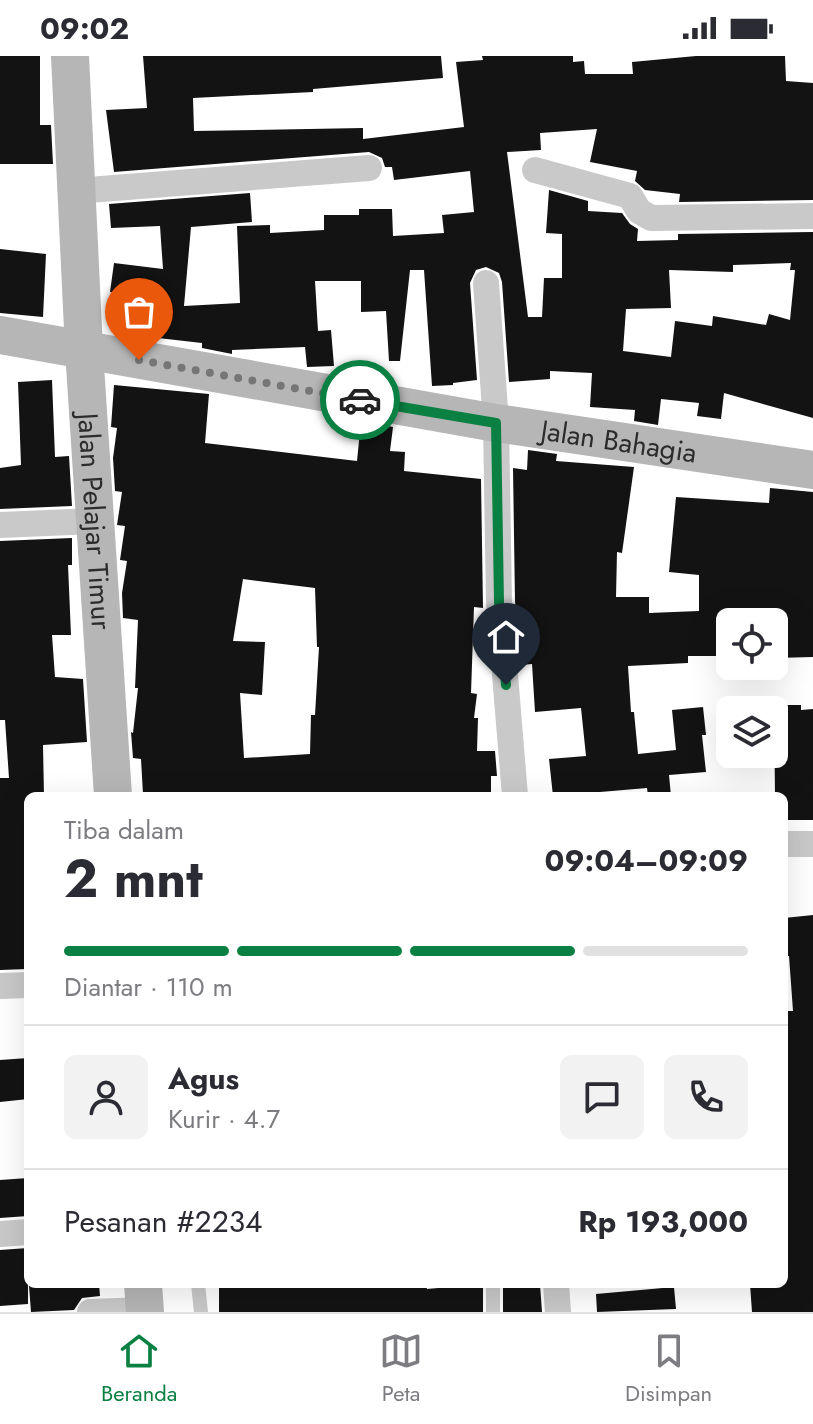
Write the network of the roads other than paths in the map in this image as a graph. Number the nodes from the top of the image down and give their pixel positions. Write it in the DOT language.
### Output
graph roads {
  1 [pos="70,56"];
  2 [pos="369,168"];
  3 [pos="535,170"];
  4 [pos="76,191"];
  5 [pos="813,216"];
  6 [pos="486,283"];
  7 [pos="0,335"];
  8 [pos="84,350"];
  9 [pos="496,423"];
  10 [pos="813,470"];
  11 [pos="95,521"];
  12 [pos="0,525"];
  13 [pos="113,792"];
  14 [pos="515,792"];
  15 [pos="788,844"];
  16 [pos="813,844"];
  17 [pos="24,985"];
  18 [pos="0,986"];
  19 [pos="24,1232"];
  20 [pos="0,1234"];
  21 [pos="198,1288"];
  22 [pos="493,1288"];
  23 [pos="556,1288"];
  24 [pos="144,1302"];
  25 [pos="90,1312"];
  26 [pos="201,1312"];
  27 [pos="493,1312"];
  28 [pos="558,1312"];
  1 -- 4 [label="main road, Jalan Pelajar Timur"];
  2 -- 4 [label="street"];
  3 -- 5 [label="street"];
  4 -- 8 [label="main road, Jalan Pelajar Timur"];
  6 -- 9 [label="street"];
  7 -- 8 [label="main road, Jalan Bahagia"];
  8 -- 9 [label="main road, Jalan Bahagia"];
  8 -- 11 [label="main road, Jalan Pelajar Timur"];
  9 -- 10 [label="main road, Jalan Bahagia"];
  9 -- 14 [label="street"];
  11 -- 12 [label="street"];
  11 -- 13 [label="main road, Jalan Pelajar Timur"];
  15 -- 16 [label="street"];
  17 -- 18 [label="street"];
  19 -- 20 [label="street"];
  21 -- 26 [label="lane"];
  22 -- 27 [label="lane"];
  23 -- 28 [label="street"];
  24 -- 25 [label="street"];
}
